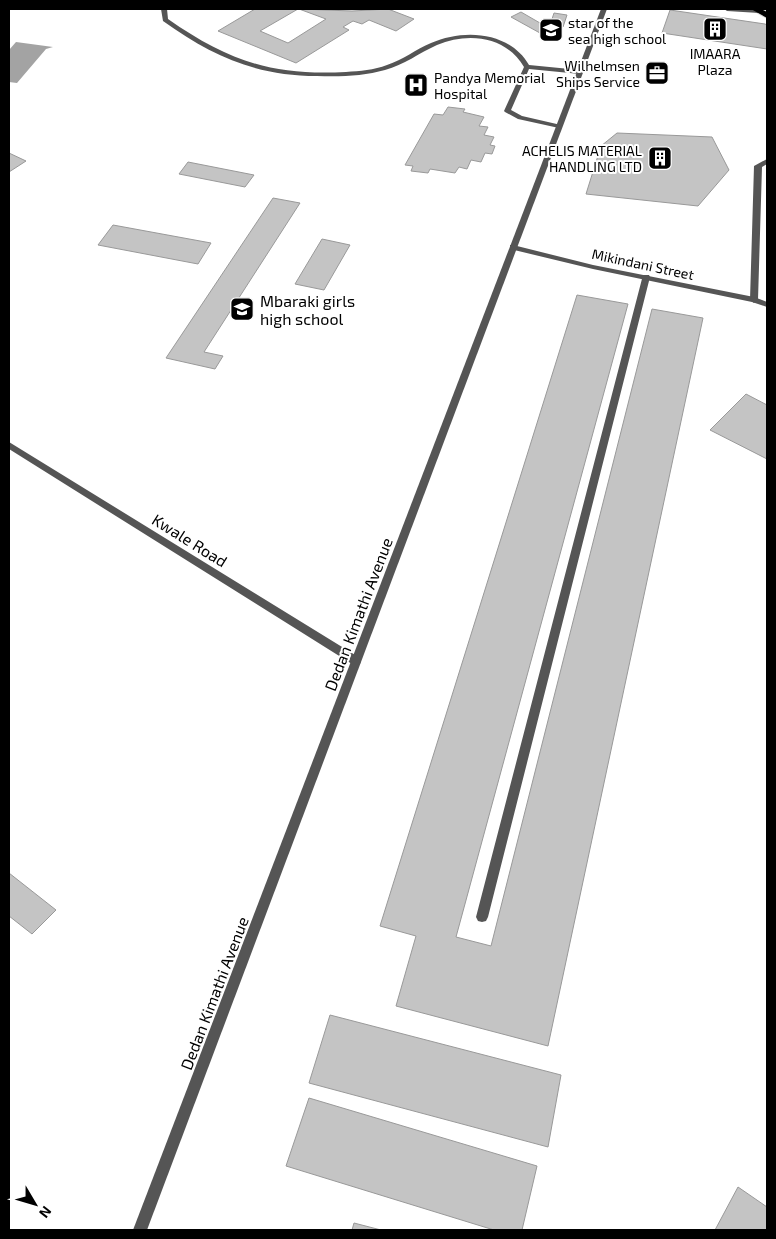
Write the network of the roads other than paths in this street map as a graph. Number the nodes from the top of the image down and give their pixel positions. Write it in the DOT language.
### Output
graph roads {
  1 [pos="164,9"];
  2 [pos="604,9"];
  3 [pos="727,9"];
  4 [pos="760,11"];
  5 [pos="527,67"];
  6 [pos="580,72"];
  7 [pos="559,126"];
  8 [pos="767,161"];
  9 [pos="513,247"];
  10 [pos="646,278"];
  11 [pos="754,300"];
  12 [pos="767,305"];
  13 [pos="9,444"];
  14 [pos="356,661"];
  15 [pos="482,917"];
  16 [pos="140,1230"];
  1 -- 5 [label="street"];
  2 -- 6 [label="street, Dedan Kimathi Avenue"];
  3 -- 4 [label="street"];
  5 -- 6 [label="street"];
  5 -- 7 [label="street"];
  6 -- 7 [label="street, Dedan Kimathi Avenue"];
  7 -- 9 [label="street, Dedan Kimathi Avenue"];
  8 -- 11 [label="street"];
  9 -- 10 [label="street, Mikindani Street"];
  9 -- 14 [label="street, Dedan Kimathi Avenue"];
  10 -- 11 [label="street, Mikindani Street"];
  10 -- 15 [label="street"];
  11 -- 12 [label="street, Mikindani Street"];
  13 -- 14 [label="street, Kwale Road"];
  14 -- 16 [label="street, Dedan Kimathi Avenue"];
}
